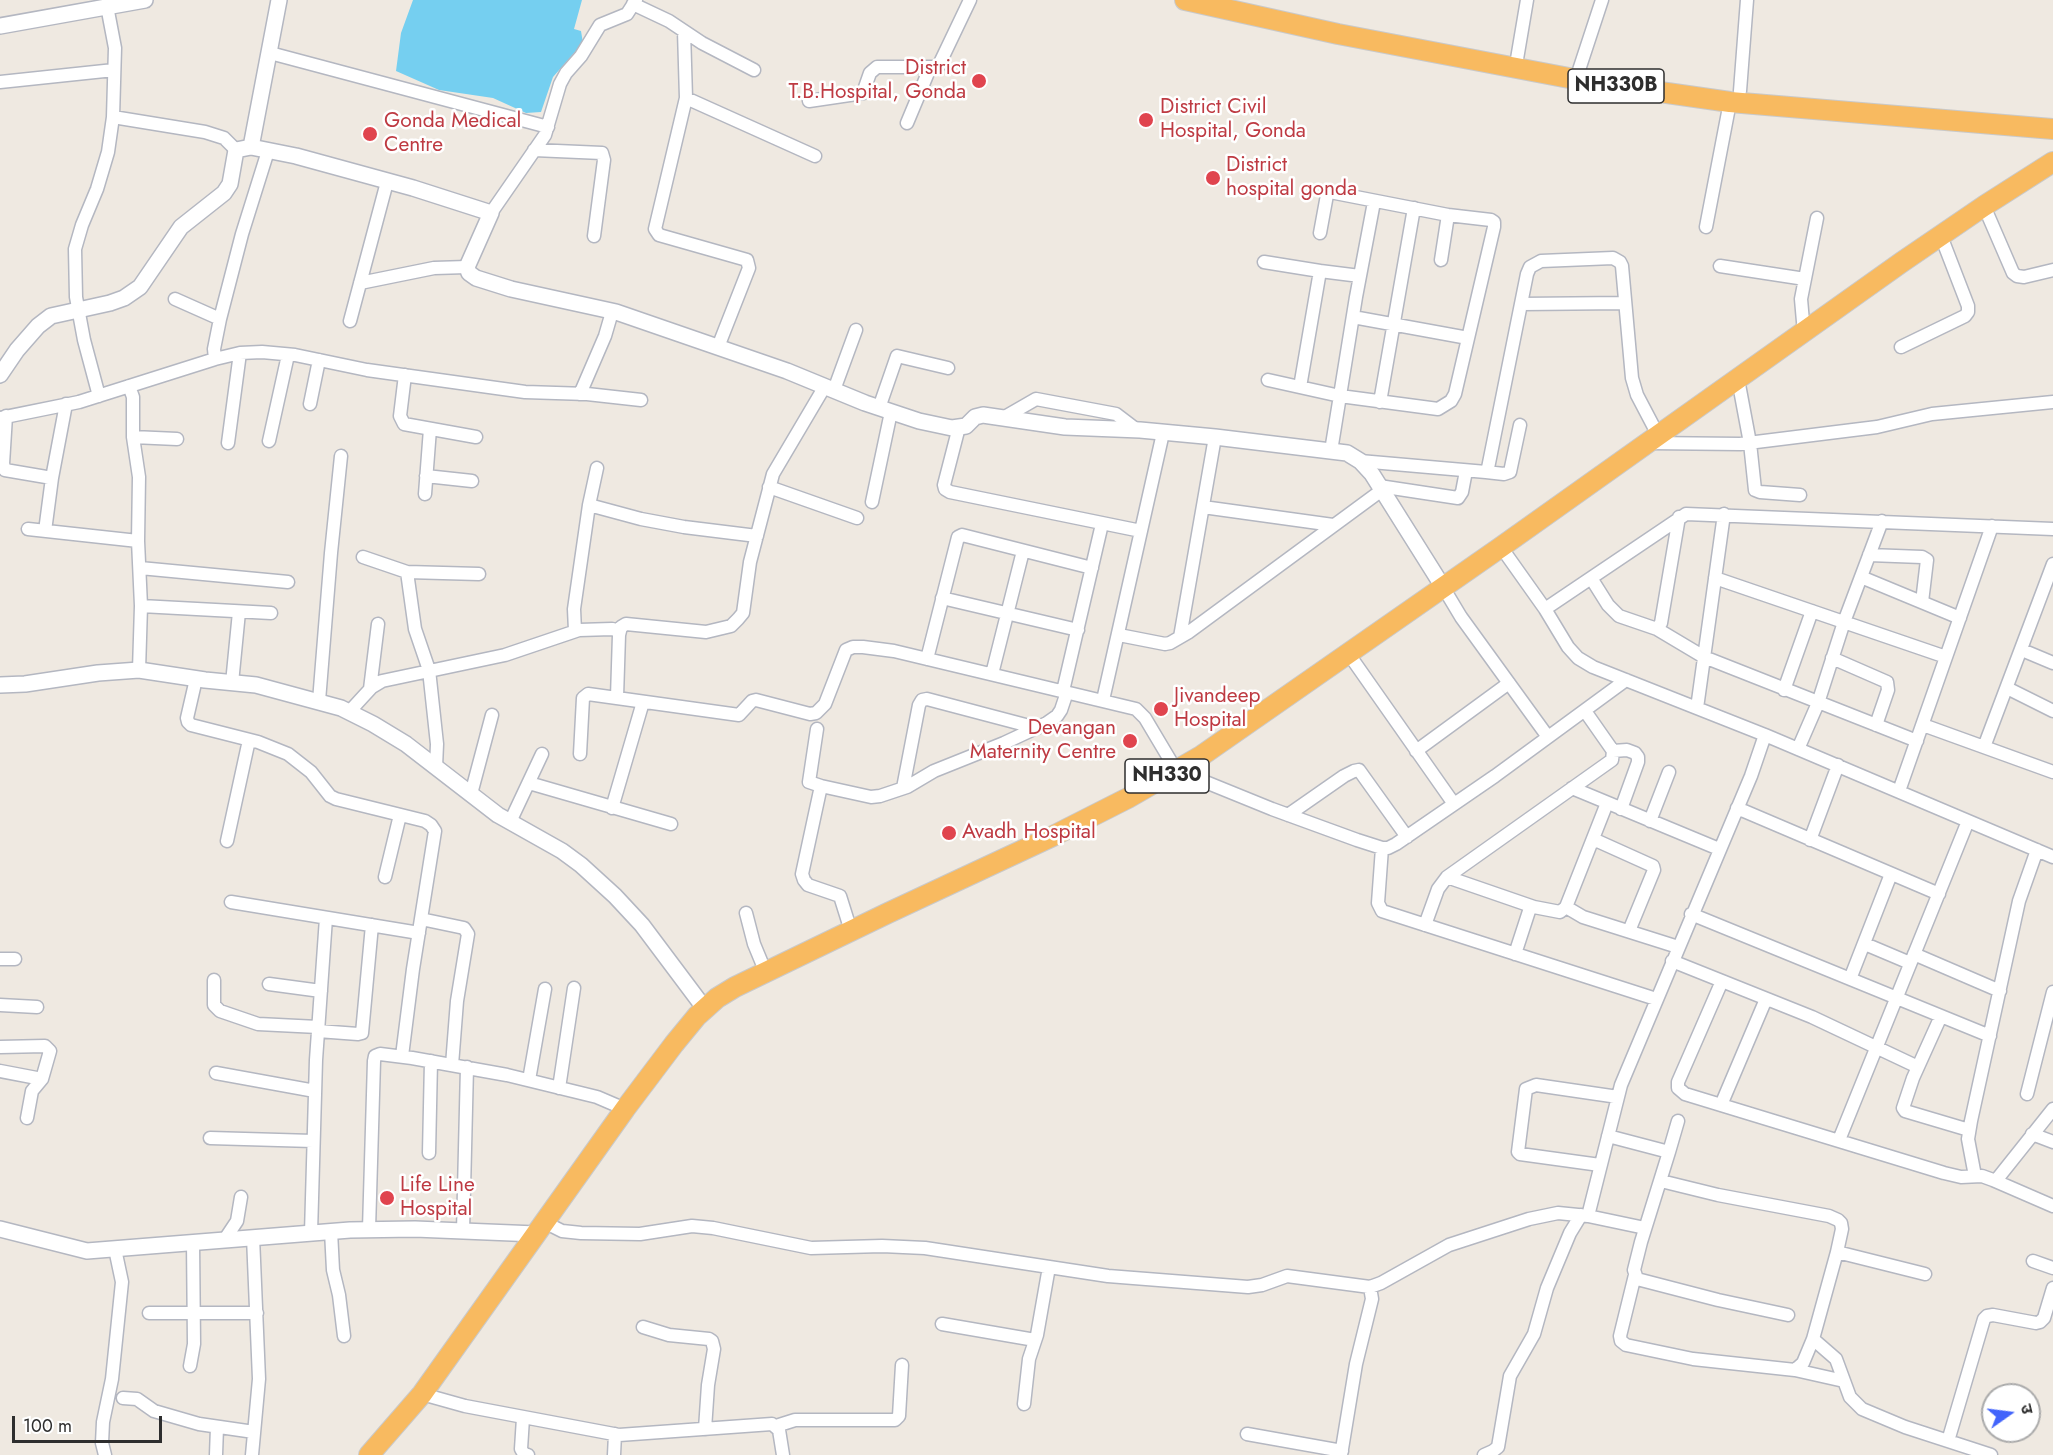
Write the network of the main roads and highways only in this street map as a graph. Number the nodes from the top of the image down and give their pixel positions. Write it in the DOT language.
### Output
graph roads {
  1 [pos="1185,0"];
  2 [pos="1223,0"];
  3 [pos="1735,96"];
  4 [pos="2053,118"];
  5 [pos="2053,129"];
  6 [pos="2053,162"];
  7 [pos="369,1455"];
  1 -- 3 [label="highway, NH330B"];
  2 -- 3 [label="highway, NH330B"];
  3 -- 4 [label="highway, NH330B"];
  3 -- 5 [label="highway, NH330B"];
  6 -- 7 [label="highway, NH330"];
}
